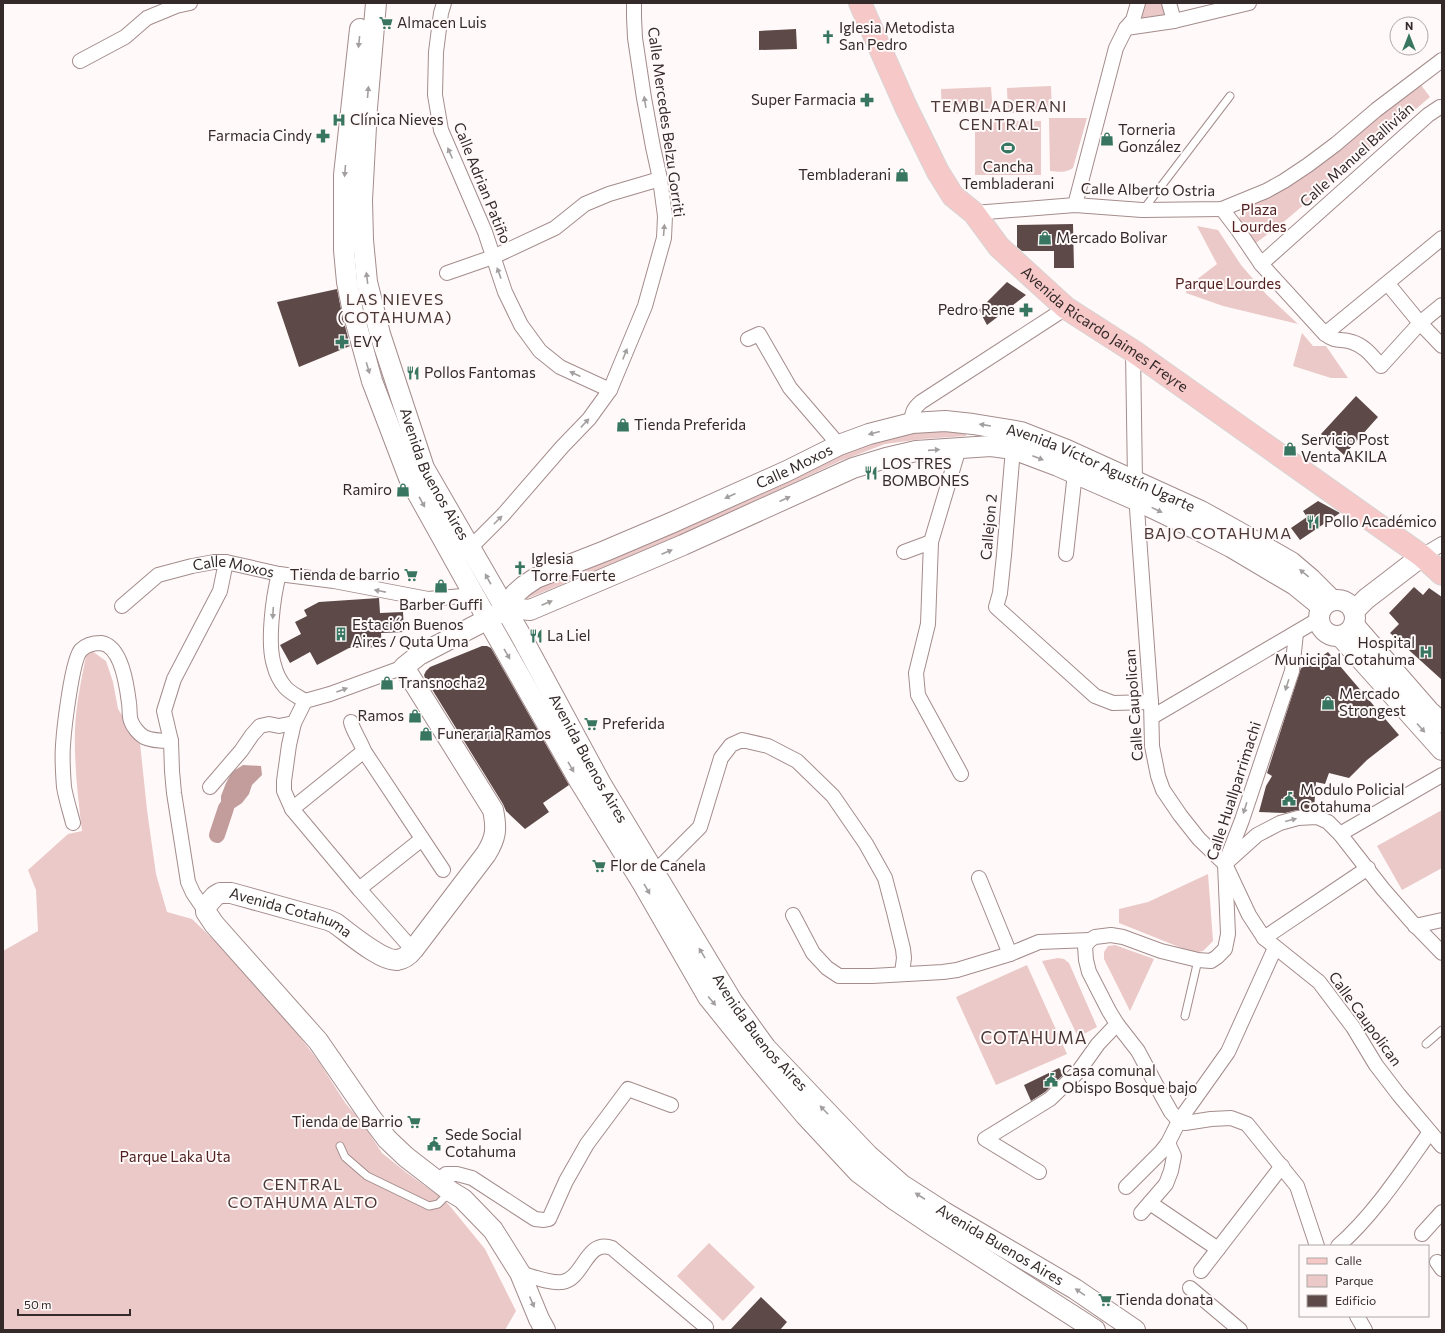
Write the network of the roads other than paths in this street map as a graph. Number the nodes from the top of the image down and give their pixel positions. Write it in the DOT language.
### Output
graph roads {
  1 [pos="190,3"];
  2 [pos="363,3"];
  3 [pos="376,3"];
  4 [pos="444,3"];
  5 [pos="634,3"];
  6 [pos="860,3"];
  7 [pos="1138,3"];
  8 [pos="1169,3"];
  9 [pos="1249,3"];
  10 [pos="1174,21"];
  11 [pos="1126,28"];
  12 [pos="1442,60"];
  13 [pos="80,62"];
  14 [pos="1230,96"];
  15 [pos="1442,107"];
  16 [pos="660,179"];
  17 [pos="1076,205"];
  18 [pos="1222,209"];
  19 [pos="1142,210"];
  20 [pos="974,214"];
  21 [pos="1442,238"];
  22 [pos="493,256"];
  23 [pos="1261,264"];
  24 [pos="447,273"];
  25 [pos="1388,284"];
  26 [pos="1442,305"];
  27 [pos="1066,308"];
  28 [pos="1420,324"];
  29 [pos="1325,334"];
  30 [pos="748,339"];
  31 [pos="1442,346"];
  32 [pos="1133,351"];
  33 [pos="610,390"];
  34 [pos="912,423"];
  35 [pos="839,445"];
  36 [pos="959,448"];
  37 [pos="1013,449"];
  38 [pos="1075,473"];
  39 [pos="1136,490"];
  40 [pos="931,542"];
  41 [pos="1442,544"];
  42 [pos="471,547"];
  43 [pos="904,552"];
  44 [pos="1066,554"];
  45 [pos="1422,556"];
  46 [pos="226,562"];
  47 [pos="456,562"];
  48 [pos="279,574"];
  49 [pos="1442,574"];
  50 [pos="474,595"];
  51 [pos="122,606"];
  52 [pos="508,609"];
  53 [pos="1342,613"];
  54 [pos="488,620"];
  55 [pos="1296,633"];
  56 [pos="404,667"];
  57 [pos="305,701"];
  58 [pos="1151,702"];
  59 [pos="1152,717"];
  60 [pos="351,722"];
  61 [pos="294,723"];
  62 [pos="1442,723"];
  63 [pos="172,741"];
  64 [pos="1442,750"];
  65 [pos="364,751"];
  66 [pos="961,774"];
  67 [pos="1442,775"];
  68 [pos="210,787"];
  69 [pos="292,809"];
  70 [pos="73,823"];
  71 [pos="1340,834"];
  72 [pos="422,839"];
  73 [pos="1225,864"];
  74 [pos="1368,868"];
  75 [pos="443,870"];
  76 [pos="654,873"];
  77 [pos="979,878"];
  78 [pos="359,889"];
  79 [pos="206,912"];
  80 [pos="793,915"];
  81 [pos="1442,920"];
  82 [pos="1415,926"];
  83 [pos="1264,938"];
  84 [pos="1090,940"];
  85 [pos="1275,948"];
  86 [pos="413,950"];
  87 [pos="1442,953"];
  88 [pos="1010,954"];
  89 [pos="1198,960"];
  90 [pos="902,973"];
  91 [pos="1185,1016"];
  92 [pos="1117,1024"];
  93 [pos="1442,1030"];
  94 [pos="1426,1044"];
  95 [pos="671,1105"];
  96 [pos="1179,1121"];
  97 [pos="1430,1132"];
  98 [pos="1168,1143"];
  99 [pos="340,1146"];
  100 [pos="1442,1146"];
  101 [pos="1282,1166"];
  102 [pos="1039,1172"];
  103 [pos="444,1187"];
  104 [pos="1126,1187"];
  105 [pos="1442,1212"];
  106 [pos="1422,1234"];
  107 [pos="1317,1245"];
  108 [pos="1339,1245"];
  109 [pos="1218,1249"];
  110 [pos="1201,1271"];
  111 [pos="520,1273"];
  112 [pos="1190,1288"];
  113 [pos="1358,1317"];
  114 [pos="706,1327"];
  115 [pos="545,1330"];
  116 [pos="1095,1330"];
  117 [pos="1135,1330"];
  118 [pos="1240,1330"];
  119 [pos="1365,1330"];
  1 -- 13 [label="street"];
  2 -- 47 [label="main road, Avenida Buenos Aires, one-way"];
  42 -- 3 [label="main road, Avenida Buenos Aires, one-way"];
  22 -- 4 [label="street, Calle Adrian Patiño, one-way"];
  16 -- 5 [label="street, Calle Mercedes Belzu Gorriti, one-way"];
  6 -- 20 [label="main road, Avenida Ricardo Jaimes Freyre"];
  7 -- 11 [label="street"];
  8 -- 10 [label="street"];
  9 -- 10 [label="street"];
  10 -- 11 [label="street"];
  11 -- 17 [label="street"];
  12 -- 18 [label="street, Calle Alberto Ostria"];
  14 -- 19 [label="lane"];
  15 -- 23 [label="street, Calle Manuel Ballivián"];
  16 -- 22 [label="street, Calle Adrian Patiño"];
  33 -- 16 [label="street, Calle Mercedes Belzu Gorriti, one-way"];
  17 -- 19 [label="street, Calle Alberto Ostria"];
  17 -- 20 [label="street, Calle Alberto Ostria"];
  18 -- 19 [label="street, Calle Alberto Ostria"];
  18 -- 23 [label="street"];
  20 -- 27 [label="main road, Avenida Ricardo Jaimes Freyre"];
  21 -- 25 [label="street"];
  22 -- 24 [label="street"];
  33 -- 22 [label="street, Calle Adrian Patiño, one-way"];
  23 -- 29 [label="street"];
  25 -- 28 [label="street"];
  25 -- 29 [label="street"];
  26 -- 28 [label="street"];
  27 -- 32 [label="main road, Avenida Ricardo Jaimes Freyre"];
  27 -- 34 [label="street"];
  28 -- 29 [label="street"];
  28 -- 31 [label="street"];
  30 -- 35 [label="street"];
  32 -- 39 [label="street, Calle Caupolican"];
  32 -- 45 [label="main road, Avenida Ricardo Jaimes Freyre"];
  42 -- 33 [label="street, Calle Mercedes Belzu Gorriti, one-way"];
  34 -- 35 [label="main road, Calle Moxos, one-way"];
  39 -- 34 [label="main road, Avenida Víctor Agustín Ugarte, one-way"];
  35 -- 52 [label="main road, Calle Moxos, one-way"];
  36 -- 37 [label="main road, Avenida Víctor Agustín Ugarte"];
  36 -- 40 [label="street"];
  52 -- 36 [label="main road, Calle Moxos, one-way"];
  37 -- 38 [label="main road, Avenida Víctor Agustín Ugarte, one-way"];
  37 -- 58 [label="street, Callejon 2"];
  38 -- 39 [label="main road, Avenida Víctor Agustín Ugarte"];
  38 -- 44 [label="street"];
  39 -- 53 [label="main road, Avenida Víctor Agustín Ugarte"];
  39 -- 58 [label="street, Calle Caupolican"];
  40 -- 43 [label="street"];
  40 -- 66 [label="street"];
  41 -- 45 [label="street"];
  42 -- 47 [label="street, Calle Mercedes Belzu Gorriti"];
  52 -- 42 [label="main road, Avenida Buenos Aires, one-way"];
  45 -- 49 [label="main road, Avenida Ricardo Jaimes Freyre"];
  45 -- 53 [label="main road"];
  46 -- 48 [label="street, Calle Moxos"];
  46 -- 51 [label="street, Calle Moxos"];
  46 -- 63 [label="street"];
  47 -- 50 [label="main road, Avenida Buenos Aires"];
  50 -- 48 [label="street, Calle Moxos, one-way"];
  48 -- 57 [label="street, one-way"];
  50 -- 54 [label="main road, Avenida Buenos Aires"];
  52 -- 54 [label="main road"];
  52 -- 76 [label="main road, Avenida Buenos Aires"];
  53 -- 55 [label="street"];
  53 -- 62 [label="main road, Avenida Víctor Agustín Ugarte"];
  53 -- 64 [label="main road, Avenida Víctor Agustín Ugarte, one-way"];
  54 -- 56 [label="main road"];
  54 -- 116 [label="main road, Avenida Buenos Aires, one-way"];
  55 -- 59 [label="street"];
  55 -- 73 [label="street, Calle Huallparrimachi, one-way"];
  57 -- 56 [label="street, one-way"];
  56 -- 86 [label="main road, Avenida Cotahuma"];
  57 -- 61 [label="street"];
  58 -- 59 [label="street, Calle Caupolican"];
  59 -- 73 [label="street, Calle Caupolican"];
  60 -- 65 [label="street"];
  61 -- 68 [label="street"];
  61 -- 69 [label="street"];
  63 -- 70 [label="street"];
  63 -- 79 [label="street"];
  65 -- 69 [label="street"];
  65 -- 72 [label="street"];
  67 -- 71 [label="street"];
  69 -- 78 [label="street"];
  73 -- 71 [label="street, one-way"];
  71 -- 74 [label="street"];
  72 -- 75 [label="street"];
  72 -- 78 [label="street"];
  73 -- 83 [label="street, Calle Caupolican"];
  73 -- 89 [label="street, Calle Huallparrimachi"];
  74 -- 82 [label="street"];
  74 -- 83 [label="street"];
  76 -- 90 [label="street"];
  117 -- 76 [label="main road, Avenida Buenos Aires, one-way"];
  77 -- 88 [label="street"];
  78 -- 86 [label="street"];
  79 -- 86 [label="main road, Avenida Cotahuma"];
  79 -- 103 [label="main road, Avenida Cotahuma"];
  80 -- 90 [label="street, Calle Huallparrimachi"];
  81 -- 82 [label="street"];
  82 -- 87 [label="street"];
  83 -- 85 [label="street, Calle Caupolican"];
  84 -- 88 [label="street, Calle Huallparrimachi"];
  84 -- 89 [label="street, Calle Huallparrimachi"];
  84 -- 92 [label="street"];
  85 -- 96 [label="street"];
  85 -- 97 [label="street, Calle Caupolican"];
  88 -- 90 [label="street, Calle Huallparrimachi"];
  89 -- 91 [label="lane"];
  92 -- 96 [label="street"];
  92 -- 102 [label="street"];
  93 -- 94 [label="lane"];
  95 -- 103 [label="street"];
  96 -- 98 [label="street"];
  96 -- 101 [label="street"];
  97 -- 100 [label="street, Calle Caupolican"];
  97 -- 108 [label="street"];
  98 -- 104 [label="street"];
  98 -- 109 [label="street"];
  99 -- 103 [label="lane"];
  101 -- 107 [label="street"];
  101 -- 109 [label="street"];
  103 -- 111 [label="main road, Avenida Cotahuma"];
  105 -- 106 [label="street"];
  109 -- 110 [label="street"];
  111 -- 114 [label="street"];
  111 -- 115 [label="main road, Avenida Cotahuma, one-way"];
  112 -- 118 [label="street"];
  113 -- 119 [label="street"];
}
